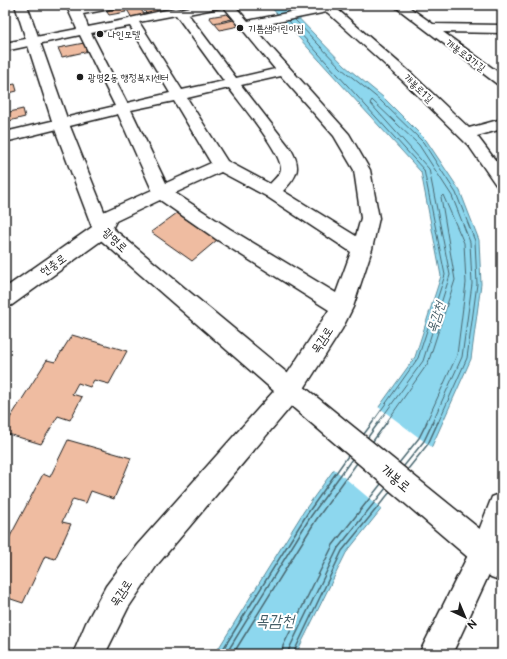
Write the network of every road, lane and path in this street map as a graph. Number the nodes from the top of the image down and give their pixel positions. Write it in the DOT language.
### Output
graph roads {
  1 [pos="21,5"];
  2 [pos="115,5"];
  3 [pos="220,5"];
  4 [pos="228,5"];
  5 [pos="347,5"];
  6 [pos="399,5"];
  7 [pos="326,8"];
  8 [pos="74,9"];
  9 [pos="180,12"];
  10 [pos="133,22"];
  11 [pos="249,24"];
  12 [pos="430,28"];
  13 [pos="502,29"];
  14 [pos="84,31"];
  15 [pos="33,41"];
  16 [pos="5,47"];
  17 [pos="284,71"];
  18 [pos="502,82"];
  19 [pos="233,83"];
  20 [pos="180,95"];
  21 [pos="123,108"];
  22 [pos="61,124"];
  23 [pos="502,124"];
  24 [pos="466,134"];
  25 [pos="5,137"];
  26 [pos="221,165"];
  27 [pos="502,181"];
  28 [pos="272,192"];
  29 [pos="162,193"];
  30 [pos="102,230"];
  31 [pos="362,249"];
  32 [pos="5,299"];
  33 [pos="342,307"];
  34 [pos="296,396"];
  35 [pos="502,507"];
  36 [pos="487,553"];
  37 [pos="89,654"];
  38 [pos="435,654"];
  1 -- 15 [label="street, 광명로"];
  2 -- 8 [label="street"];
  3 -- 9 [label="street"];
  4 -- 11 [label="street, 목감로"];
  5 -- 7 [label="street"];
  6 -- 12 [label="street, 개봉로3가길"];
  7 -- 11 [label="street"];
  7 -- 24 [label="street, 개봉로1길"];
  8 -- 14 [label="street"];
  9 -- 10 [label="street"];
  9 -- 19 [label="street"];
  10 -- 14 [label="street"];
  10 -- 20 [label="street"];
  11 -- 17 [label="street, 목감로"];
  12 -- 13 [label="street, 개봉로3가길"];
  12 -- 18 [label="street, 개봉로3가길"];
  14 -- 15 [label="street"];
  14 -- 21 [label="street"];
  15 -- 16 [label="street"];
  15 -- 22 [label="street, 광명로"];
  17 -- 19 [label="street"];
  17 -- 31 [label="street, 목감로"];
  19 -- 20 [label="street"];
  19 -- 28 [label="street"];
  20 -- 21 [label="street"];
  20 -- 26 [label="street"];
  21 -- 22 [label="street"];
  21 -- 29 [label="street"];
  22 -- 25 [label="street"];
  22 -- 30 [label="street, 광명로"];
  23 -- 24 [label="street"];
  24 -- 27 [label="street, 개봉로1길"];
  26 -- 28 [label="street"];
  26 -- 29 [label="street, 현충로"];
  28 -- 31 [label="street"];
  29 -- 30 [label="street, 현충로"];
  29 -- 33 [label="street"];
  30 -- 32 [label="street, 현충로"];
  30 -- 34 [label="street, 광명로"];
  31 -- 33 [label="street, 목감로"];
  33 -- 34 [label="street, 목감로"];
  34 -- 36 [label="street, 개봉로"];
  34 -- 37 [label="street, 목감로"];
  35 -- 36 [label="street"];
  36 -- 38 [label="street"];
}
